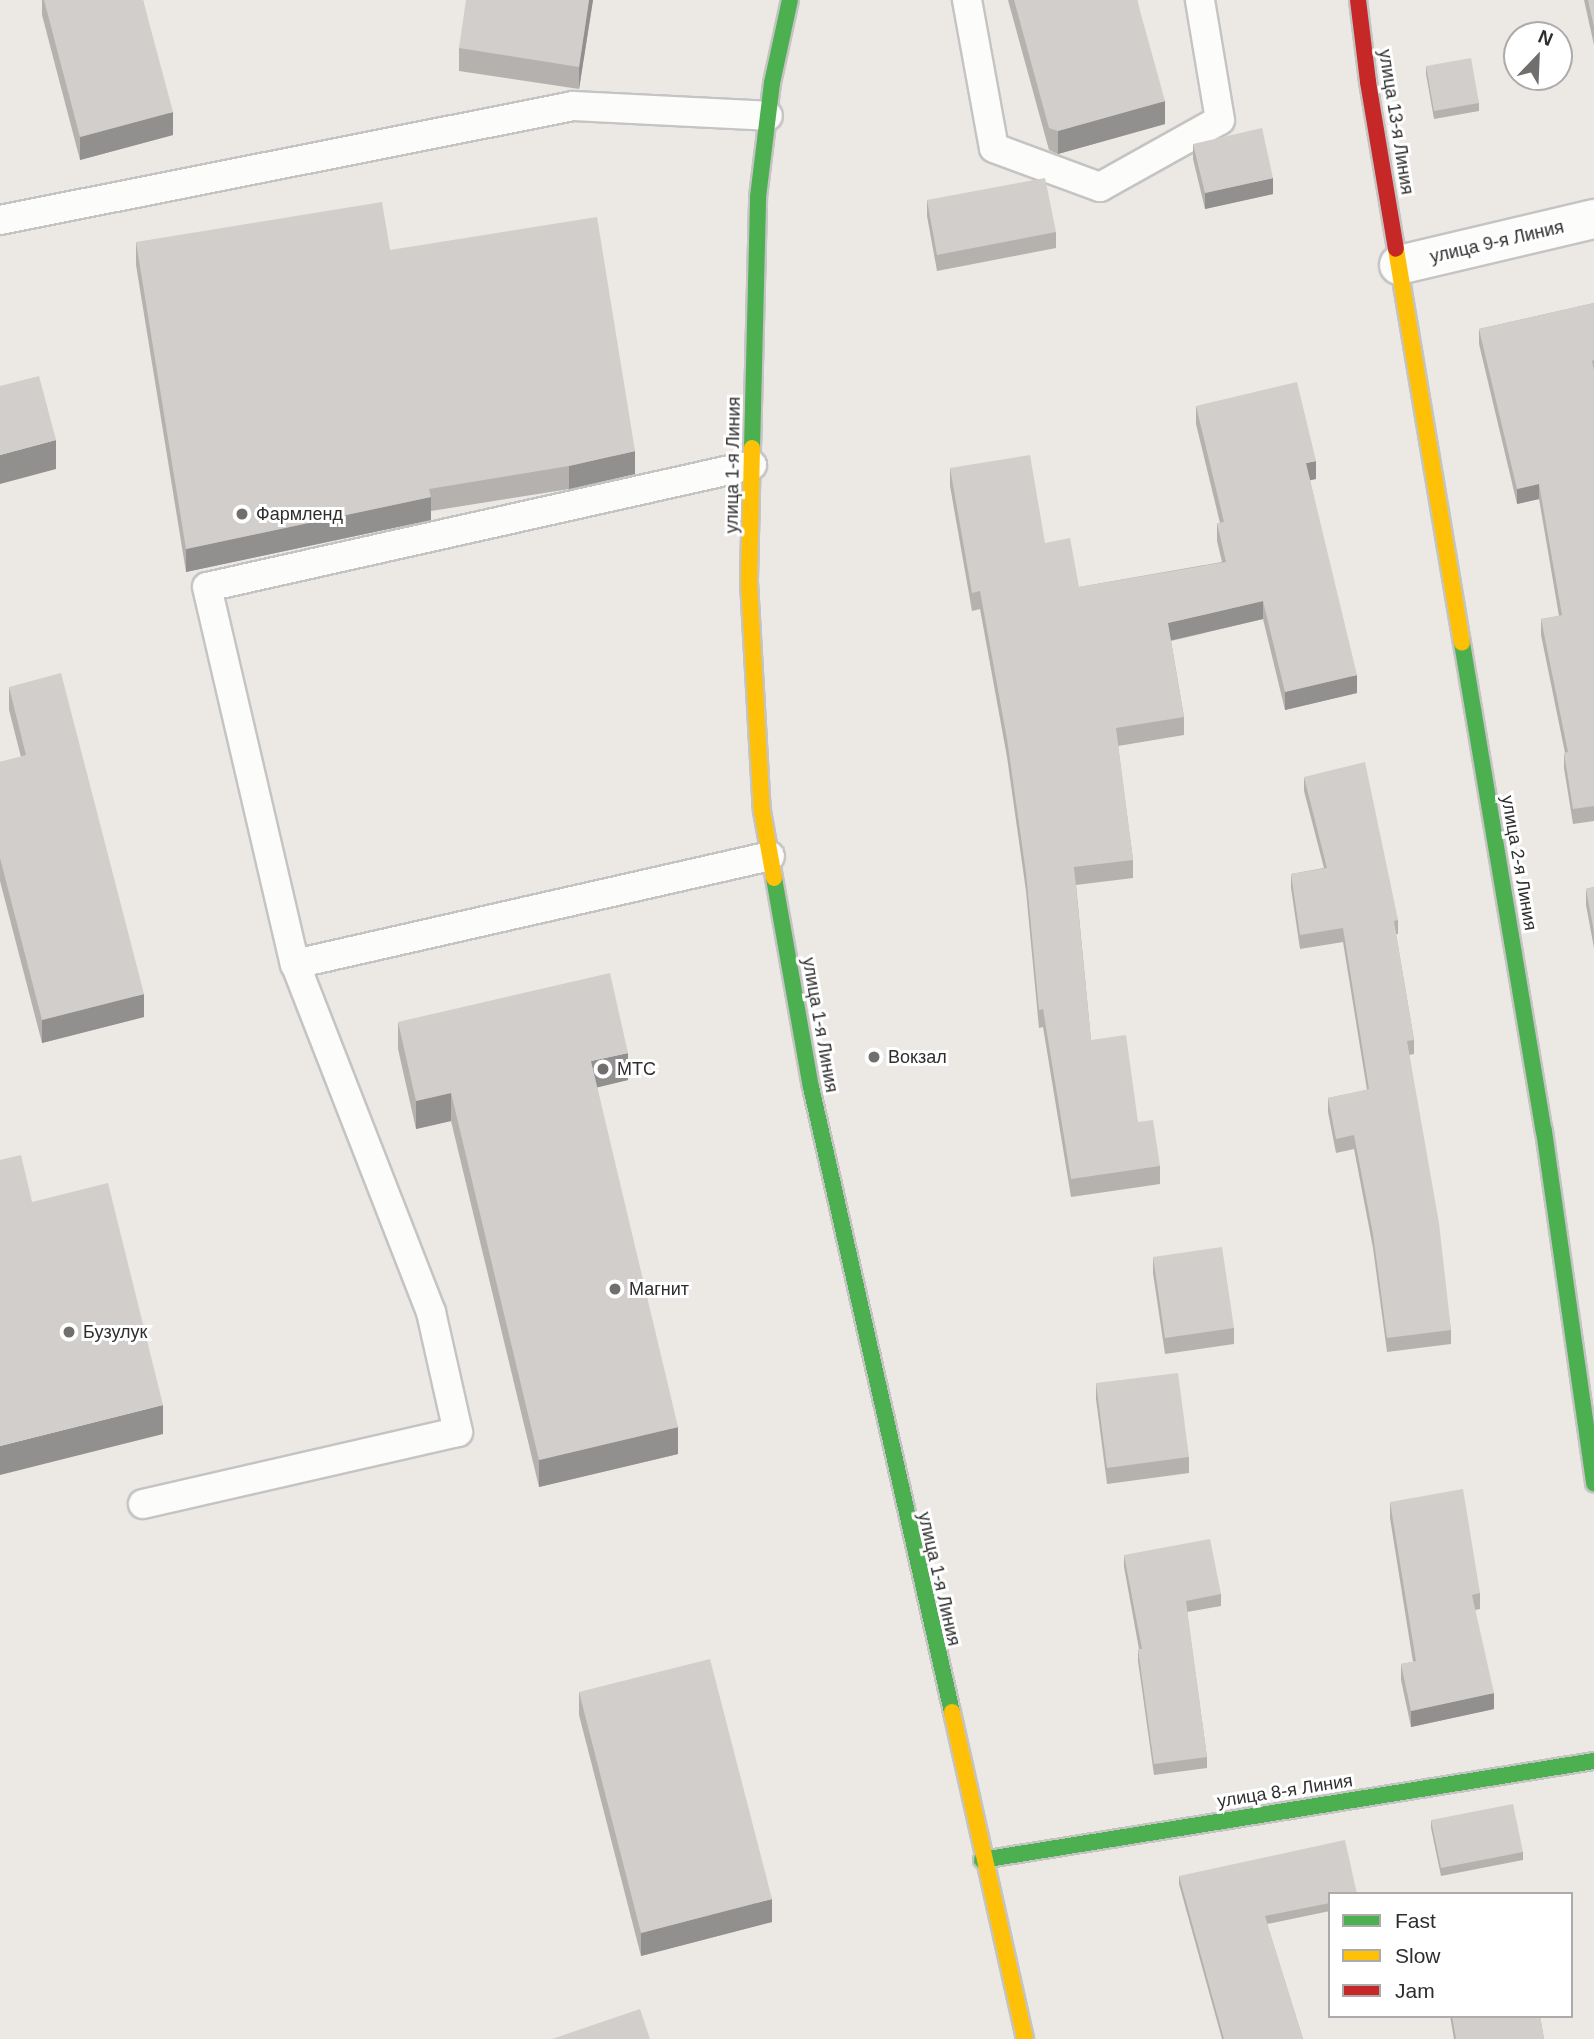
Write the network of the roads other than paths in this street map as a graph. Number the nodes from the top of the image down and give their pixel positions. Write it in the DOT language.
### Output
graph roads {
  1 [pos="790,0"];
  2 [pos="967,0"];
  3 [pos="1199,0"];
  4 [pos="1358,0"];
  5 [pos="768,116"];
  6 [pos="1594,219"];
  7 [pos="0,220"];
  8 [pos="1398,258"];
  9 [pos="752,465"];
  10 [pos="770,856"];
  11 [pos="295,964"];
  12 [pos="1594,1483"];
  13 [pos="143,1504"];
  14 [pos="1594,1761"];
  15 [pos="982,1860"];
  16 [pos="1025,2039"];
  1 -- 5 [label="street, улица 1-я Линия"];
  2 -- 3 [label="lane"];
  4 -- 8 [label="street, улица 13-я Линия"];
  5 -- 7 [label="lane"];
  5 -- 9 [label="street, улица 1-я Линия"];
  6 -- 8 [label="street, улица 9-я Линия"];
  8 -- 12 [label="street, улица 2-я Линия"];
  9 -- 10 [label="street, улица 1-я Линия"];
  9 -- 11 [label="lane"];
  10 -- 11 [label="lane"];
  10 -- 15 [label="street, улица 1-я Линия"];
  11 -- 13 [label="lane"];
  14 -- 15 [label="street, улица 8-я Линия"];
  15 -- 16 [label="street, улица 1-я Линия"];
}
